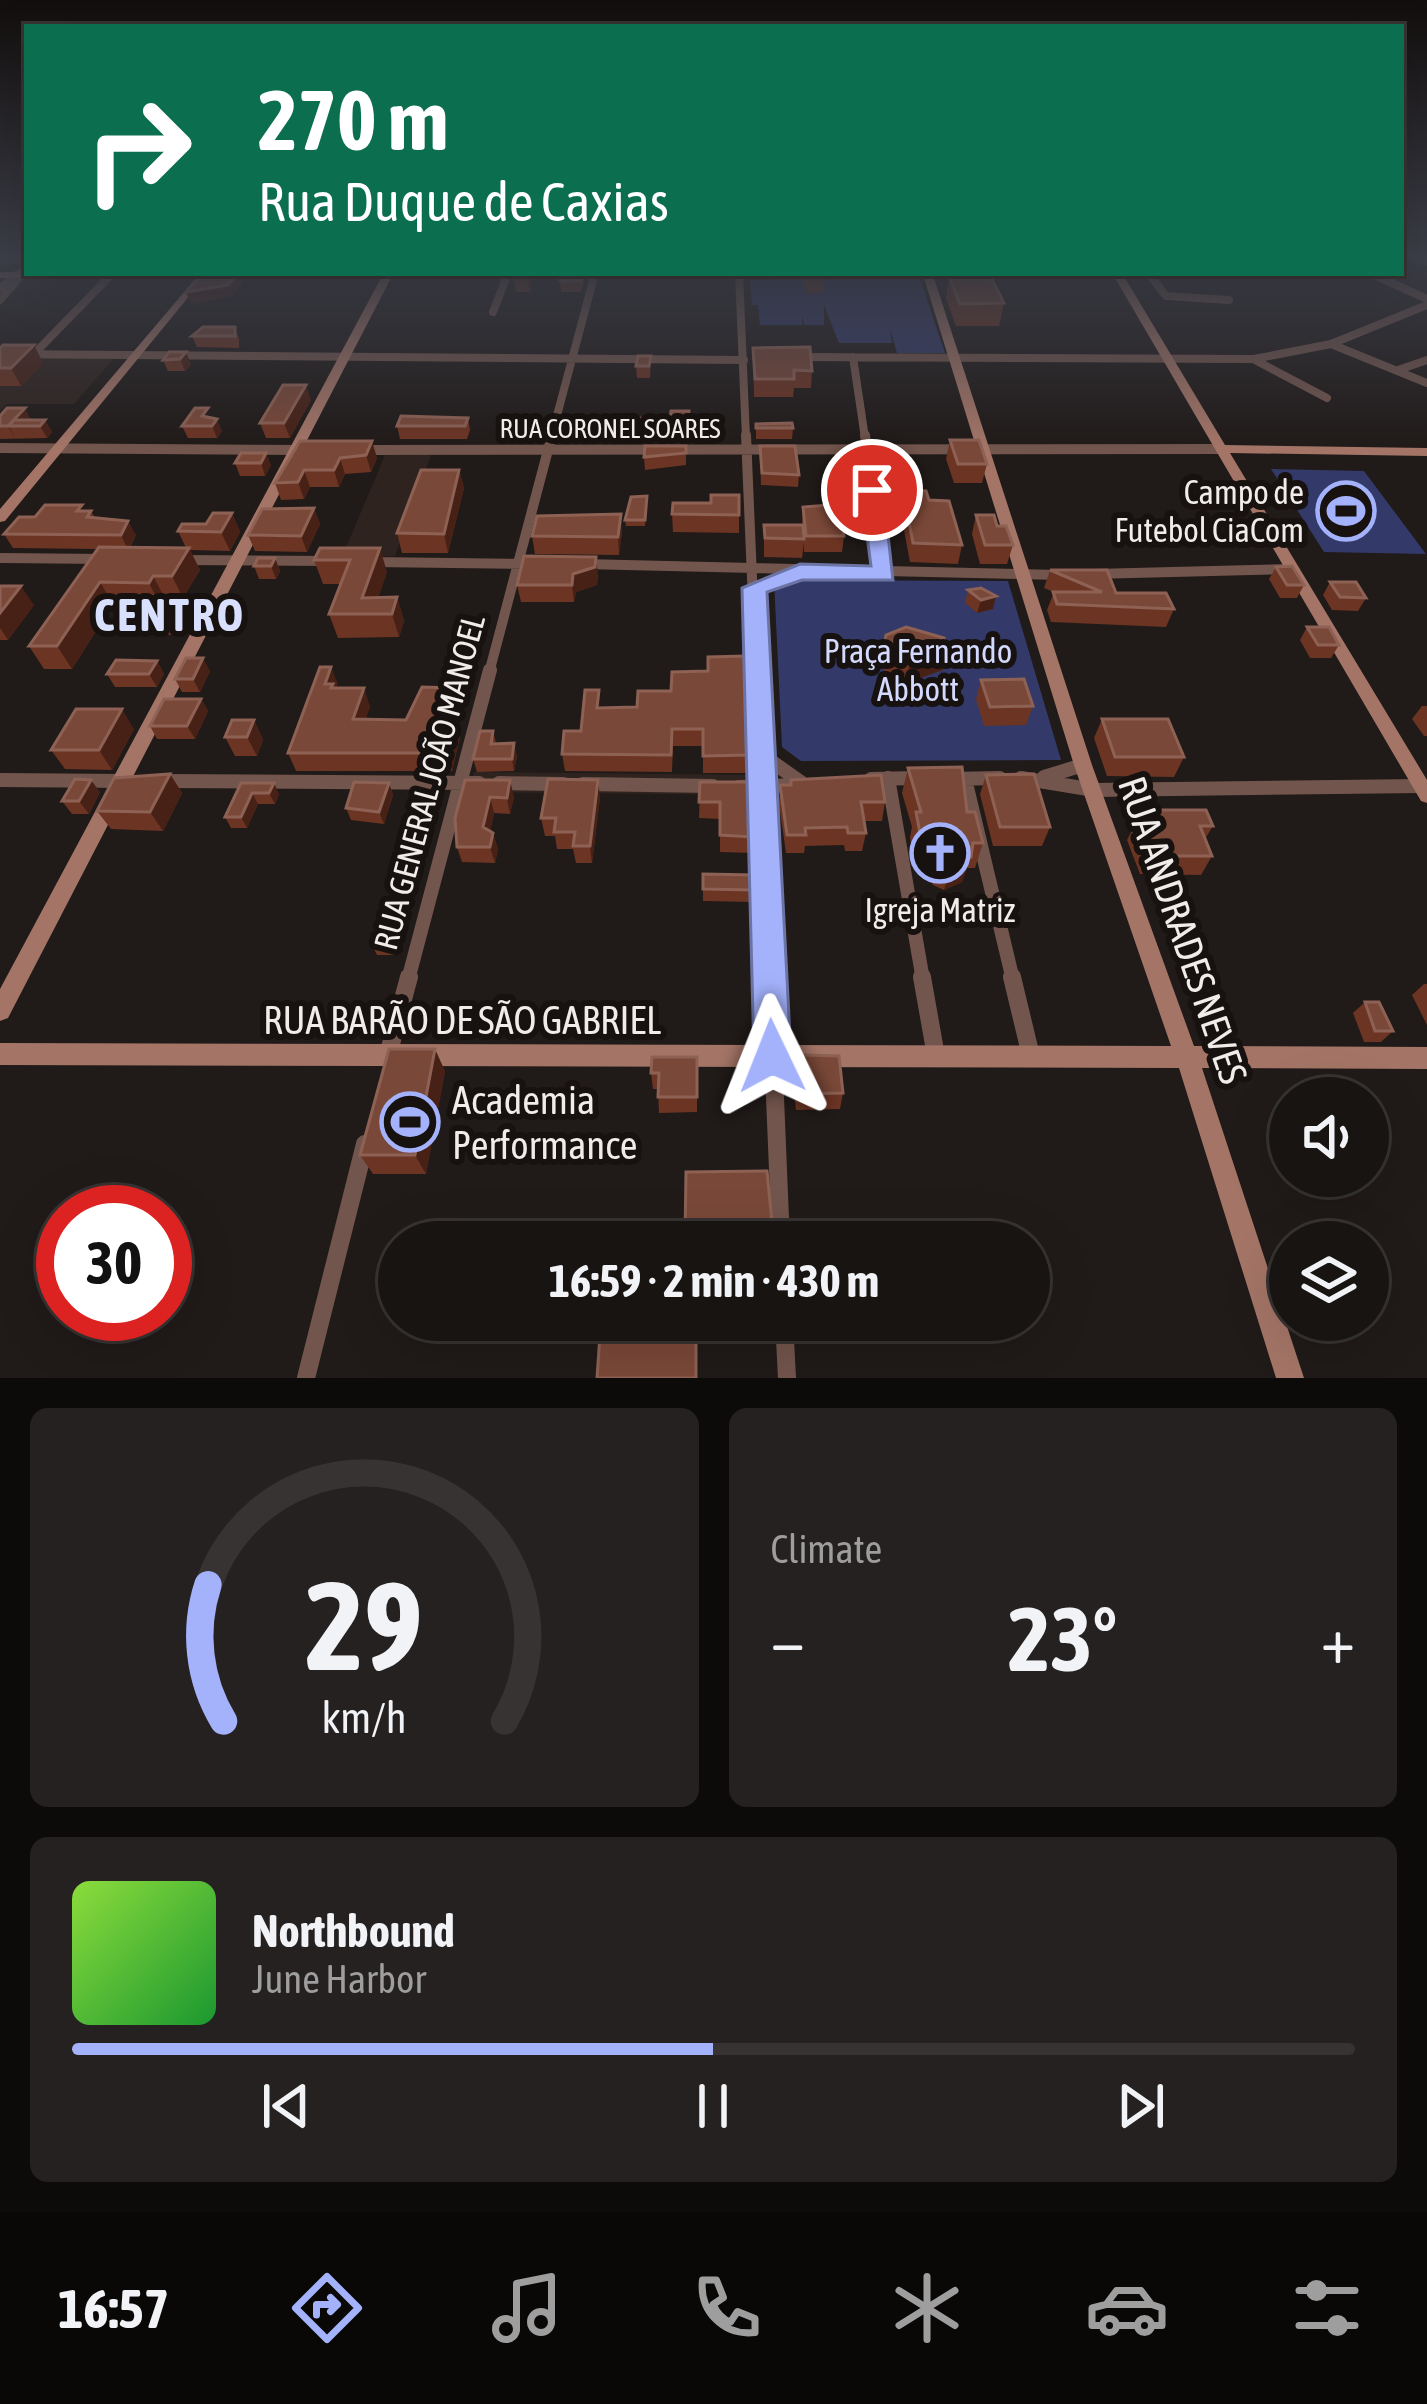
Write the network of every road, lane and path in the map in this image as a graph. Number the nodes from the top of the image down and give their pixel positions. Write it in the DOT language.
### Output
graph roads {
  1 [pos="67,320"];
  2 [pos="158,320"];
  3 [pos="364,320"];
  4 [pos="581,320"];
  5 [pos="742,320"];
  6 [pos="941,320"];
  7 [pos="1144,320"];
  8 [pos="1385,320"];
  9 [pos="1331,344"];
  10 [pos="0,352"];
  11 [pos="36,352"];
  12 [pos="131,352"];
  13 [pos="346,354"];
  14 [pos="571,356"];
  15 [pos="744,357"];
  16 [pos="766,357"];
  17 [pos="788,357"];
  18 [pos="853,357"];
  19 [pos="953,358"];
  20 [pos="1165,358"];
  21 [pos="1254,359"];
  22 [pos="1427,360"];
  23 [pos="1397,371"];
  24 [pos="1427,383"];
  25 [pos="1327,398"];
  26 [pos="0,448"];
  27 [pos="51,448"];
  28 [pos="1220,449"];
  29 [pos="1424,449"];
  30 [pos="295,450"];
  31 [pos="318,450"];
  32 [pos="341,450"];
  33 [pos="545,450"];
  34 [pos="748,450"];
  35 [pos="866,450"];
  36 [pos="984,450"];
  37 [pos="0,500"];
  38 [pos="0,518"];
  39 [pos="0,558"];
  40 [pos="133,559"];
  41 [pos="155,559"];
  42 [pos="236,560"];
  43 [pos="518,563"];
  44 [pos="753,567"];
  45 [pos="1290,569"];
  46 [pos="800,572"];
  47 [pos="885,574"];
  48 [pos="1023,576"];
  49 [pos="754,588"];
  50 [pos="760,754"];
  51 [pos="1083,765"];
  52 [pos="888,778"];
  53 [pos="1041,778"];
  54 [pos="965,779"];
  55 [pos="0,780"];
  56 [pos="122,781"];
  57 [pos="846,781"];
  58 [pos="459,782"];
  59 [pos="825,782"];
  60 [pos="803,784"];
  61 [pos="762,788"];
  62 [pos="1094,790"];
  63 [pos="1424,791"];
  64 [pos="0,1011"];
  65 [pos="0,1054"];
  66 [pos="1185,1055"];
  67 [pos="772,1056"];
  68 [pos="936,1056"];
  69 [pos="1031,1057"];
  70 [pos="1427,1058"];
  71 [pos="384,1069"];
  72 [pos="370,1126"];
  73 [pos="780,1221"];
  74 [pos="785,1341"];
  75 [pos="306,1378"];
  76 [pos="787,1378"];
  77 [pos="1290,1378"];
  1 -- 11 [label="street"];
  2 -- 12 [label="main road"];
  3 -- 13 [label="main road"];
  4 -- 14 [label="street, RUA GENERAL JOÃO MANOEL"];
  5 -- 15 [label="street"];
  6 -- 19 [label="main road, RUA ANDRADES NEVES"];
  7 -- 20 [label="main road"];
  8 -- 9 [label="street"];
  9 -- 21 [label="street"];
  9 -- 23 [label="street"];
  10 -- 11 [label="street"];
  11 -- 12 [label="street"];
  12 -- 13 [label="street"];
  12 -- 27 [label="main road"];
  13 -- 14 [label="street"];
  13 -- 30 [label="main road"];
  14 -- 15 [label="street"];
  14 -- 33 [label="street, RUA GENERAL JOÃO MANOEL"];
  15 -- 16 [label="street"];
  15 -- 34 [label="street"];
  17 -- 18 [label="street"];
  18 -- 19 [label="street"];
  18 -- 35 [label="street"];
  19 -- 20 [label="street"];
  19 -- 36 [label="main road, RUA ANDRADES NEVES"];
  20 -- 21 [label="street"];
  20 -- 28 [label="main road"];
  21 -- 25 [label="street"];
  22 -- 23 [label="street"];
  23 -- 24 [label="street"];
  26 -- 27 [label="street"];
  27 -- 30 [label="street"];
  27 -- 37 [label="main road"];
  27 -- 38 [label="main road"];
  28 -- 29 [label="main road"];
  28 -- 36 [label="street, RUA CORONEL SOARES"];
  28 -- 45 [label="main road"];
  30 -- 31 [label="street"];
  30 -- 42 [label="main road"];
  32 -- 33 [label="street, RUA CORONEL SOARES"];
  33 -- 34 [label="street, RUA CORONEL SOARES"];
  33 -- 43 [label="street, RUA GENERAL JOÃO MANOEL"];
  34 -- 35 [label="street, RUA CORONEL SOARES"];
  34 -- 44 [label="street"];
  35 -- 36 [label="street, RUA CORONEL SOARES"];
  35 -- 47 [label="street"];
  36 -- 48 [label="main road, RUA ANDRADES NEVES"];
  39 -- 40 [label="street"];
  41 -- 42 [label="street"];
  42 -- 43 [label="street"];
  42 -- 56 [label="main road"];
  43 -- 44 [label="street"];
  43 -- 58 [label="street, RUA GENERAL JOÃO MANOEL"];
  44 -- 46 [label="street"];
  44 -- 49 [label="street"];
  45 -- 48 [label="street"];
  45 -- 63 [label="main road"];
  46 -- 47 [label="street"];
  46 -- 49 [label="street"];
  47 -- 48 [label="street"];
  48 -- 51 [label="main road, RUA ANDRADES NEVES"];
  49 -- 50 [label="street"];
  50 -- 60 [label="street"];
  50 -- 61 [label="street"];
  51 -- 53 [label="street"];
  51 -- 62 [label="main road, RUA ANDRADES NEVES"];
  52 -- 54 [label="street"];
  52 -- 57 [label="street"];
  52 -- 68 [label="street"];
  53 -- 54 [label="street"];
  53 -- 62 [label="street"];
  54 -- 69 [label="street"];
  55 -- 56 [label="street"];
  56 -- 58 [label="street"];
  56 -- 64 [label="main road"];
  58 -- 61 [label="street"];
  58 -- 71 [label="street, RUA GENERAL JOÃO MANOEL"];
  59 -- 60 [label="street"];
  60 -- 61 [label="street"];
  61 -- 67 [label="street"];
  62 -- 63 [label="street"];
  62 -- 66 [label="main road, RUA ANDRADES NEVES"];
  65 -- 71 [label="main road, RUA BARÃO DE SÃO GABRIEL"];
  66 -- 69 [label="main road, RUA BARÃO DE SÃO GABRIEL"];
  66 -- 70 [label="main road, RUA BARÃO DE SÃO GABRIEL"];
  66 -- 77 [label="main road, RUA ANDRADES NEVES"];
  67 -- 68 [label="main road, RUA BARÃO DE SÃO GABRIEL"];
  67 -- 71 [label="main road, RUA BARÃO DE SÃO GABRIEL"];
  67 -- 73 [label="street"];
  68 -- 69 [label="main road, RUA BARÃO DE SÃO GABRIEL"];
  72 -- 75 [label="street"];
  74 -- 76 [label="street"];
}
